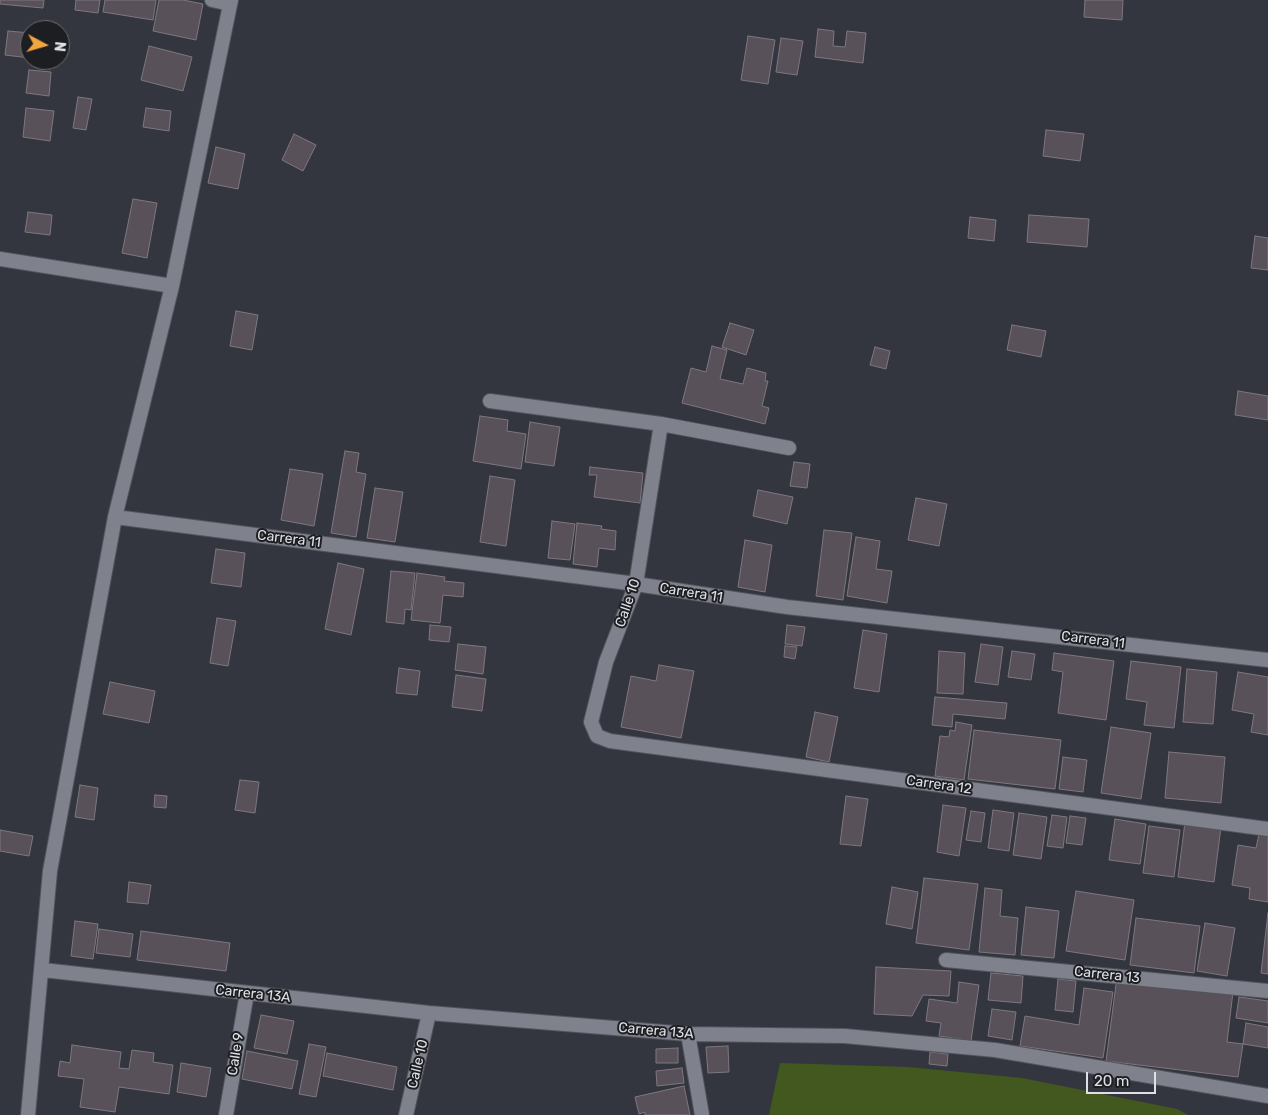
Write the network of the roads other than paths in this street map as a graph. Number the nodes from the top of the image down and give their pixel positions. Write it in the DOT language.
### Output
graph roads {
  1 [pos="212,0"];
  2 [pos="231,2"];
  3 [pos="0,259"];
  4 [pos="172,286"];
  5 [pos="490,401"];
  6 [pos="661,424"];
  7 [pos="789,448"];
  8 [pos="115,516"];
  9 [pos="636,584"];
  10 [pos="1268,660"];
  11 [pos="610,741"];
  12 [pos="1268,829"];
  13 [pos="946,960"];
  14 [pos="43,970"];
  15 [pos="1268,991"];
  16 [pos="246,993"];
  17 [pos="429,1013"];
  18 [pos="688,1034"];
  19 [pos="1268,1096"];
  20 [pos="28,1115"];
  21 [pos="226,1115"];
  22 [pos="406,1115"];
  23 [pos="702,1115"];
  1 -- 2 [label="street"];
  2 -- 4 [label="street"];
  3 -- 4 [label="street"];
  4 -- 8 [label="street"];
  5 -- 6 [label="street"];
  6 -- 7 [label="street"];
  6 -- 9 [label="street, Calle 10"];
  8 -- 9 [label="street, Carrera 11"];
  8 -- 14 [label="street"];
  9 -- 10 [label="street, Carrera 11"];
  9 -- 11 [label="street, Calle 10"];
  11 -- 12 [label="street, Carrera 12"];
  13 -- 15 [label="street, Carrera 13"];
  14 -- 16 [label="street, Carrera 13A"];
  14 -- 20 [label="street"];
  16 -- 17 [label="street, Carrera 13A"];
  16 -- 21 [label="street, Calle 9"];
  17 -- 18 [label="street, Carrera 13A"];
  17 -- 22 [label="street, Calle 10"];
  18 -- 19 [label="street, Carrera 13A"];
  18 -- 23 [label="street"];
}
